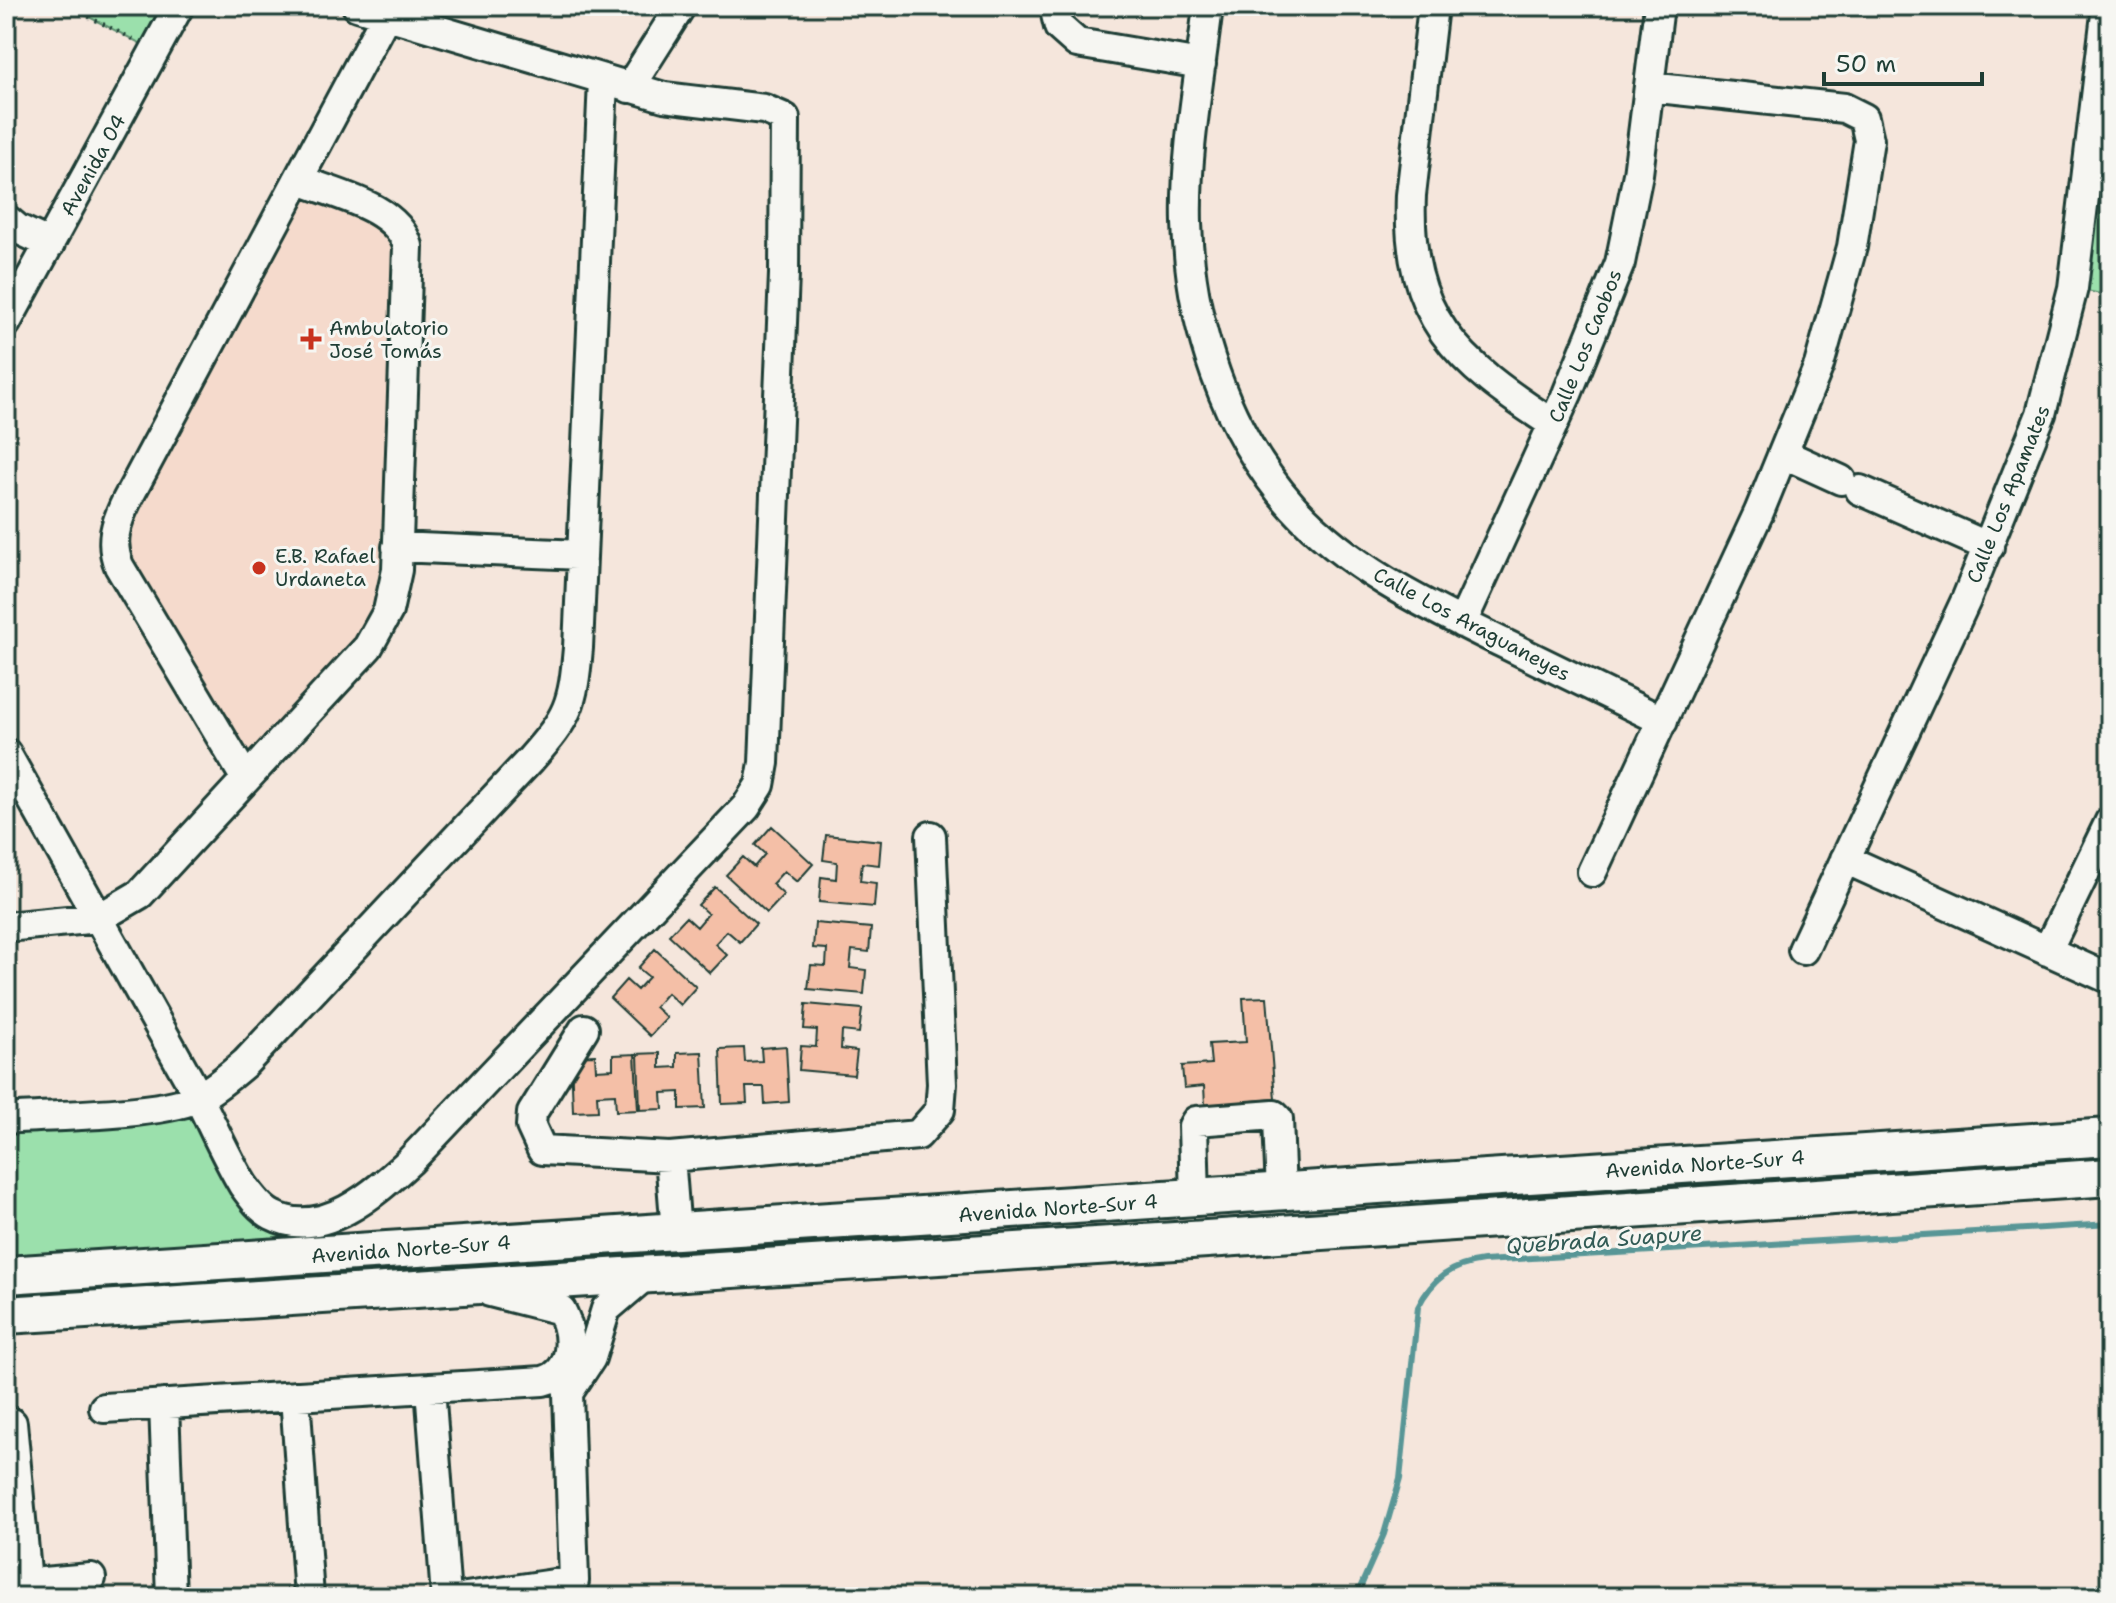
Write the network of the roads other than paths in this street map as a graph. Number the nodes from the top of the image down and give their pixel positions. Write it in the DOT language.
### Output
graph roads {
  1 [pos="179,6"];
  2 [pos="357,6"];
  3 [pos="681,6"];
  4 [pos="1054,6"];
  5 [pos="1208,6"];
  6 [pos="1433,6"];
  7 [pos="1659,6"];
  8 [pos="2107,6"];
  9 [pos="386,15"];
  10 [pos="1201,64"];
  11 [pos="616,84"];
  12 [pos="1649,87"];
  13 [pos="300,180"];
  14 [pos="6,219"];
  15 [pos="50,244"];
  16 [pos="6,323"];
  17 [pos="1553,424"];
  18 [pos="1784,454"];
  19 [pos="397,547"];
  20 [pos="1989,547"];
  21 [pos="582,555"];
  22 [pos="1462,623"];
  23 [pos="1663,721"];
  24 [pos="6,753"];
  25 [pos="246,779"];
  26 [pos="2110,821"];
  27 [pos="931,836"];
  28 [pos="1845,859"];
  29 [pos="1592,872"];
  30 [pos="99,918"];
  31 [pos="6,927"];
  32 [pos="1803,950"];
  33 [pos="2047,951"];
  34 [pos="2110,979"];
  35 [pos="584,1029"];
  36 [pos="199,1097"];
  37 [pos="6,1119"];
  38 [pos="2110,1137"];
  39 [pos="670,1157"];
  40 [pos="2110,1177"];
  41 [pos="1281,1193"];
  42 [pos="1195,1199"];
  43 [pos="283,1219"];
  44 [pos="676,1232"];
  45 [pos="298,1256"];
  46 [pos="647,1274"];
  47 [pos="6,1275"];
  48 [pos="462,1285"];
  49 [pos="606,1309"];
  50 [pos="561,1310"];
  51 [pos="6,1315"];
  52 [pos="580,1357"];
  53 [pos="430,1388"];
  54 [pos="295,1396"];
  55 [pos="164,1404"];
  56 [pos="104,1408"];
  57 [pos="6,1423"];
  58 [pos="91,1578"];
  59 [pos="16,1584"];
  60 [pos="171,1597"];
  61 [pos="309,1597"];
  62 [pos="446,1597"];
  63 [pos="466,1597"];
  1 -- 15 [label="street, Avenida 04"];
  2 -- 9 [label="street"];
  3 -- 11 [label="street"];
  4 -- 10 [label="street"];
  5 -- 10 [label="street, Calle Los Araguaneyes"];
  6 -- 17 [label="street"];
  7 -- 12 [label="street, Calle Los Caobos"];
  8 -- 20 [label="street, Calle Los Apamates"];
  9 -- 11 [label="street"];
  9 -- 13 [label="street"];
  10 -- 22 [label="street, Calle Los Araguaneyes"];
  11 -- 21 [label="street"];
  11 -- 43 [label="street"];
  12 -- 17 [label="street, Calle Los Caobos"];
  12 -- 18 [label="street"];
  13 -- 19 [label="street"];
  13 -- 25 [label="street"];
  14 -- 15 [label="street"];
  15 -- 16 [label="street, Avenida 04"];
  17 -- 22 [label="street, Calle Los Caobos"];
  18 -- 20 [label="street"];
  18 -- 23 [label="street"];
  19 -- 21 [label="street"];
  19 -- 25 [label="street"];
  20 -- 28 [label="street, Calle Los Apamates"];
  21 -- 36 [label="street"];
  22 -- 23 [label="street, Calle Los Araguaneyes"];
  23 -- 29 [label="street"];
  24 -- 30 [label="street"];
  25 -- 30 [label="street"];
  26 -- 33 [label="street"];
  27 -- 39 [label="street"];
  28 -- 32 [label="street, Calle Los Apamates"];
  28 -- 33 [label="street"];
  30 -- 31 [label="street"];
  30 -- 36 [label="street"];
  33 -- 34 [label="street"];
  35 -- 39 [label="street"];
  36 -- 37 [label="street"];
  36 -- 43 [label="street"];
  38 -- 41 [label="main road, Avenida Norte-Sur 4"];
  39 -- 44 [label="street"];
  40 -- 46 [label="main road, Avenida Norte-Sur 4"];
  41 -- 42 [label="main road, Avenida Norte-Sur 4"];
  41 -- 42 [label="street"];
  42 -- 44 [label="main road, Avenida Norte-Sur 4"];
  43 -- 45 [label="street"];
  44 -- 45 [label="main road, Avenida Norte-Sur 4"];
  45 -- 47 [label="main road, Avenida Norte-Sur 4"];
  46 -- 48 [label="main road, Avenida Norte-Sur 4"];
  46 -- 49 [label="street"];
  48 -- 50 [label="street"];
  48 -- 51 [label="main road, Avenida Norte-Sur 4"];
  49 -- 50 [label="street"];
  49 -- 52 [label="street"];
  50 -- 52 [label="street"];
  52 -- 53 [label="street"];
  52 -- 63 [label="street"];
  53 -- 54 [label="street"];
  53 -- 62 [label="street"];
  54 -- 55 [label="street"];
  54 -- 61 [label="street"];
  55 -- 56 [label="street"];
  55 -- 60 [label="street"];
  57 -- 59 [label="street"];
  58 -- 59 [label="street"];
}
